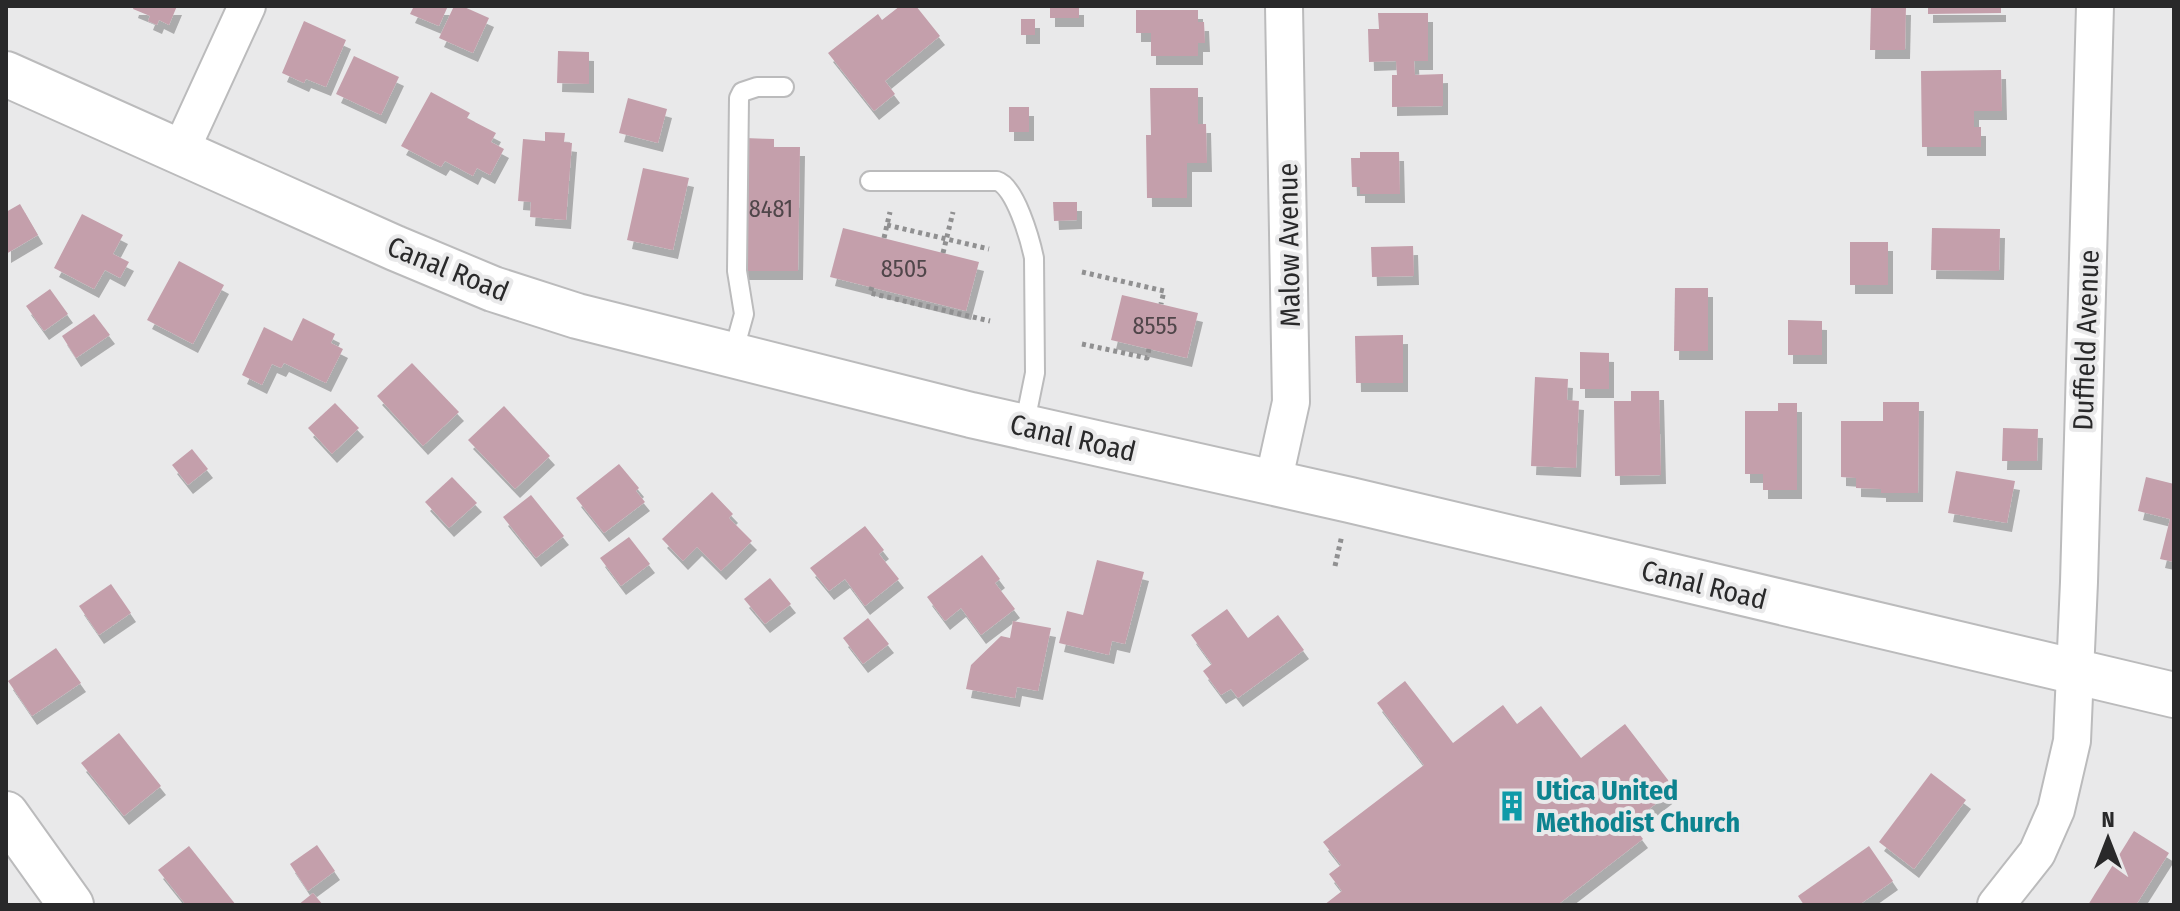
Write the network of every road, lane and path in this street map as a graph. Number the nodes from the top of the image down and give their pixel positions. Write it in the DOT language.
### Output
graph roads {
  1 [pos="247,6"];
  2 [pos="1284,6"];
  3 [pos="2095,6"];
  4 [pos="6,74"];
  5 [pos="784,87"];
  6 [pos="180,152"];
  7 [pos="870,181"];
  8 [pos="890,212"];
  9 [pos="953,212"];
  10 [pos="887,225"];
  11 [pos="884,238"];
  12 [pos="947,239"];
  13 [pos="989,249"];
  14 [pos="943,253"];
  15 [pos="1082,272"];
  16 [pos="872,287"];
  17 [pos="1161,304"];
  18 [pos="990,321"];
  19 [pos="1082,344"];
  20 [pos="1149,349"];
  21 [pos="732,357"];
  22 [pos="1024,427"];
  23 [pos="1273,483"];
  24 [pos="1343,533"];
  25 [pos="1335,566"];
  26 [pos="2076,673"];
  27 [pos="2174,695"];
  28 [pos="6,814"];
  29 [pos="71,905"];
  30 [pos="1996,905"];
  1 -- 6 [label="street"];
  2 -- 23 [label="street, Malow Avenue"];
  3 -- 26 [label="street, Duffield Avenue"];
  4 -- 6 [label="street, Canal Road"];
  5 -- 21 [label="lane"];
  6 -- 21 [label="street, Canal Road"];
  7 -- 22 [label="lane"];
  8 -- 10 [label="path"];
  9 -- 12 [label="path"];
  10 -- 11 [label="path"];
  10 -- 12 [label="path"];
  12 -- 13 [label="path"];
  12 -- 14 [label="path"];
  15 -- 17 [label="path"];
  16 -- 18 [label="path"];
  19 -- 20 [label="path"];
  21 -- 22 [label="street, Canal Road"];
  22 -- 23 [label="street, Canal Road"];
  23 -- 26 [label="street, Canal Road"];
  24 -- 25 [label="path"];
  26 -- 27 [label="street, Canal Road"];
  26 -- 30 [label="street, Duffield Avenue"];
  28 -- 29 [label="street"];
}
